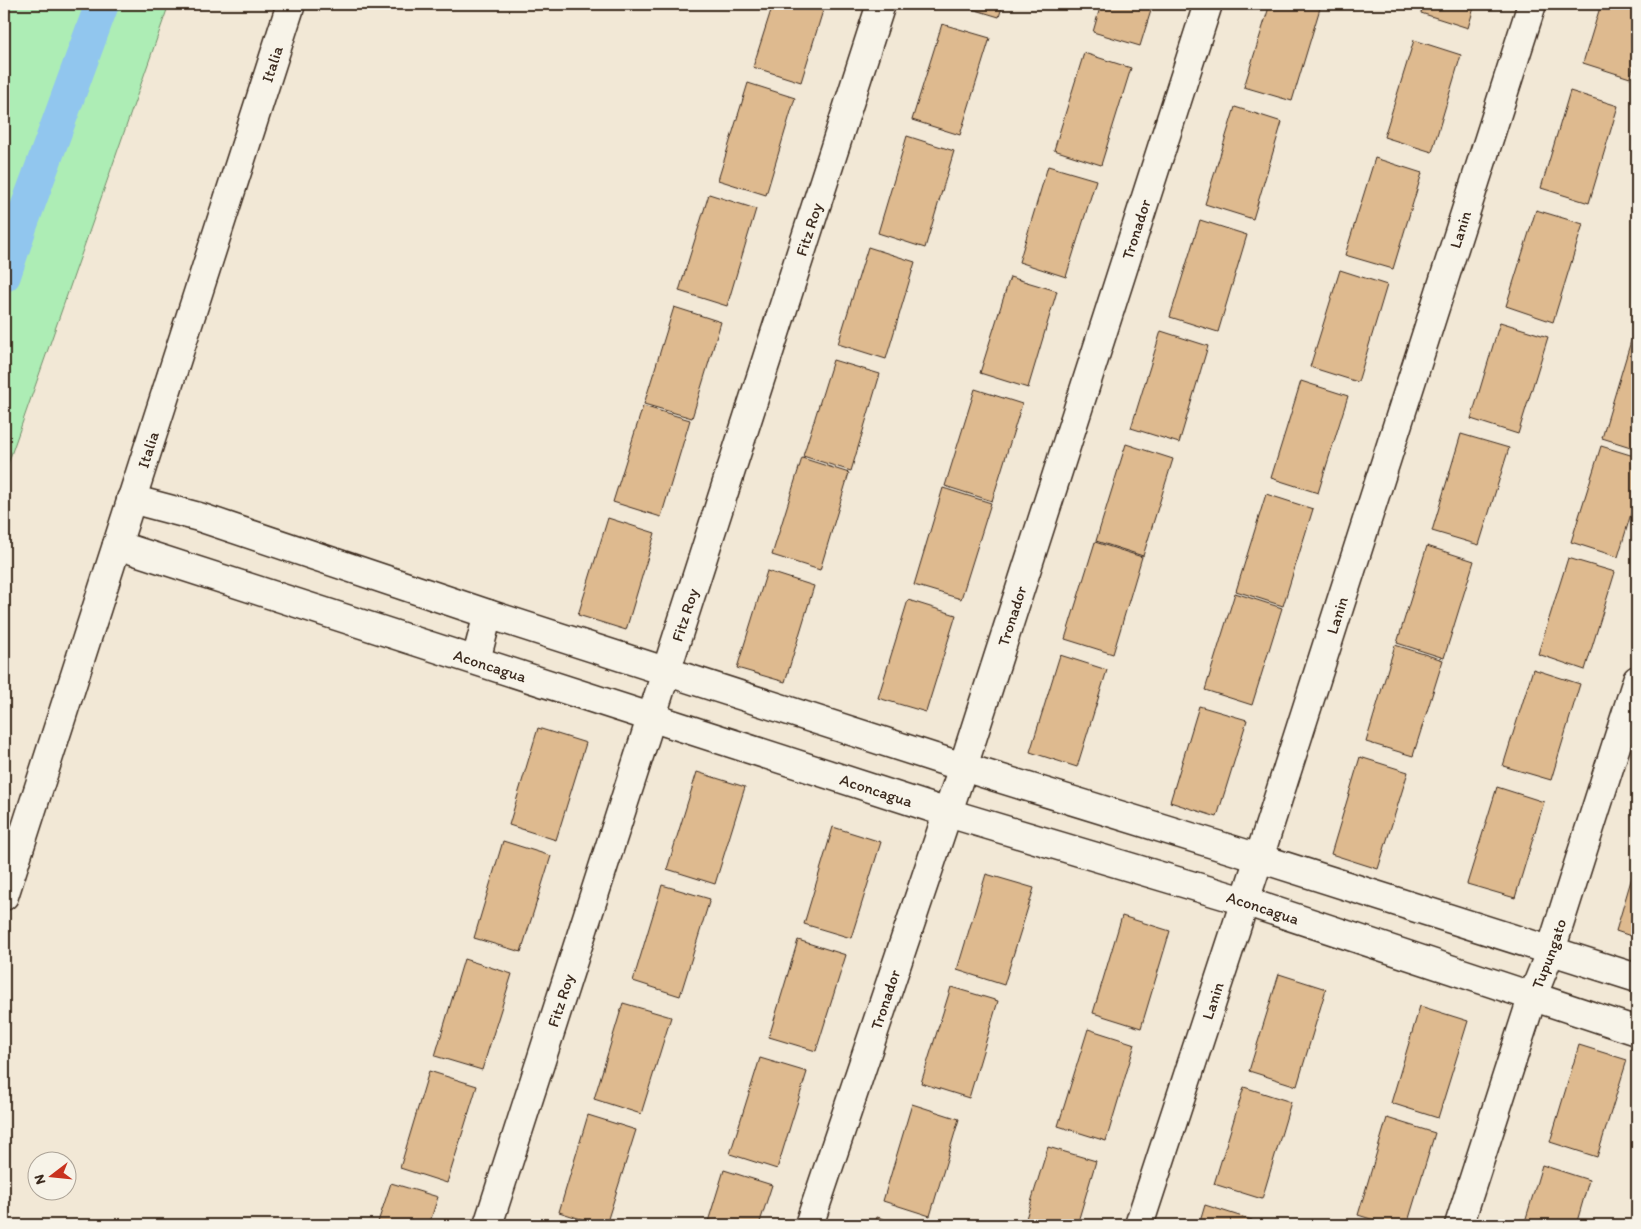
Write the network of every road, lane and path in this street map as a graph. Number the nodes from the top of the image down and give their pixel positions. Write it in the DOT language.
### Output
graph roads {
  1 [pos="291,4"];
  2 [pos="881,4"];
  3 [pos="1208,4"];
  4 [pos="1532,4"];
  5 [pos="131,499"];
  6 [pos="117,545"];
  7 [pos="488,614"];
  8 [pos="476,660"];
  9 [pos="665,671"];
  10 [pos="1637,680"];
  11 [pos="651,717"];
  12 [pos="963,767"];
  13 [pos="948,813"];
  14 [pos="1259,858"];
  15 [pos="4,896"];
  16 [pos="1244,902"];
  17 [pos="1551,950"];
  18 [pos="1637,978"];
  19 [pos="1533,996"];
  20 [pos="1637,1031"];
  21 [pos="488,1225"];
  22 [pos="810,1225"];
  23 [pos="1139,1225"];
  24 [pos="1459,1225"];
  1 -- 5 [label="street, Italia"];
  2 -- 9 [label="street, Fitz Roy"];
  3 -- 12 [label="street, Tronador"];
  4 -- 14 [label="street, Lanin"];
  5 -- 6 [label="street, Italia"];
  5 -- 7 [label="street"];
  6 -- 8 [label="street, Aconcagua"];
  6 -- 15 [label="street, Italia"];
  7 -- 8 [label="street"];
  7 -- 9 [label="street"];
  8 -- 11 [label="street, Aconcagua"];
  9 -- 11 [label="street, Fitz Roy"];
  9 -- 12 [label="street"];
  10 -- 17 [label="street, Tupungato"];
  11 -- 13 [label="street, Aconcagua"];
  11 -- 21 [label="street, Fitz Roy"];
  12 -- 13 [label="street, Tronador"];
  12 -- 14 [label="street"];
  13 -- 16 [label="street, Aconcagua"];
  13 -- 22 [label="street, Tronador"];
  14 -- 16 [label="street, Lanin"];
  14 -- 17 [label="street"];
  16 -- 19 [label="street, Aconcagua"];
  16 -- 23 [label="street, Lanin"];
  17 -- 18 [label="street"];
  17 -- 19 [label="street, Tupungato"];
  19 -- 20 [label="street, Aconcagua"];
  19 -- 24 [label="street, Tupungato"];
}
